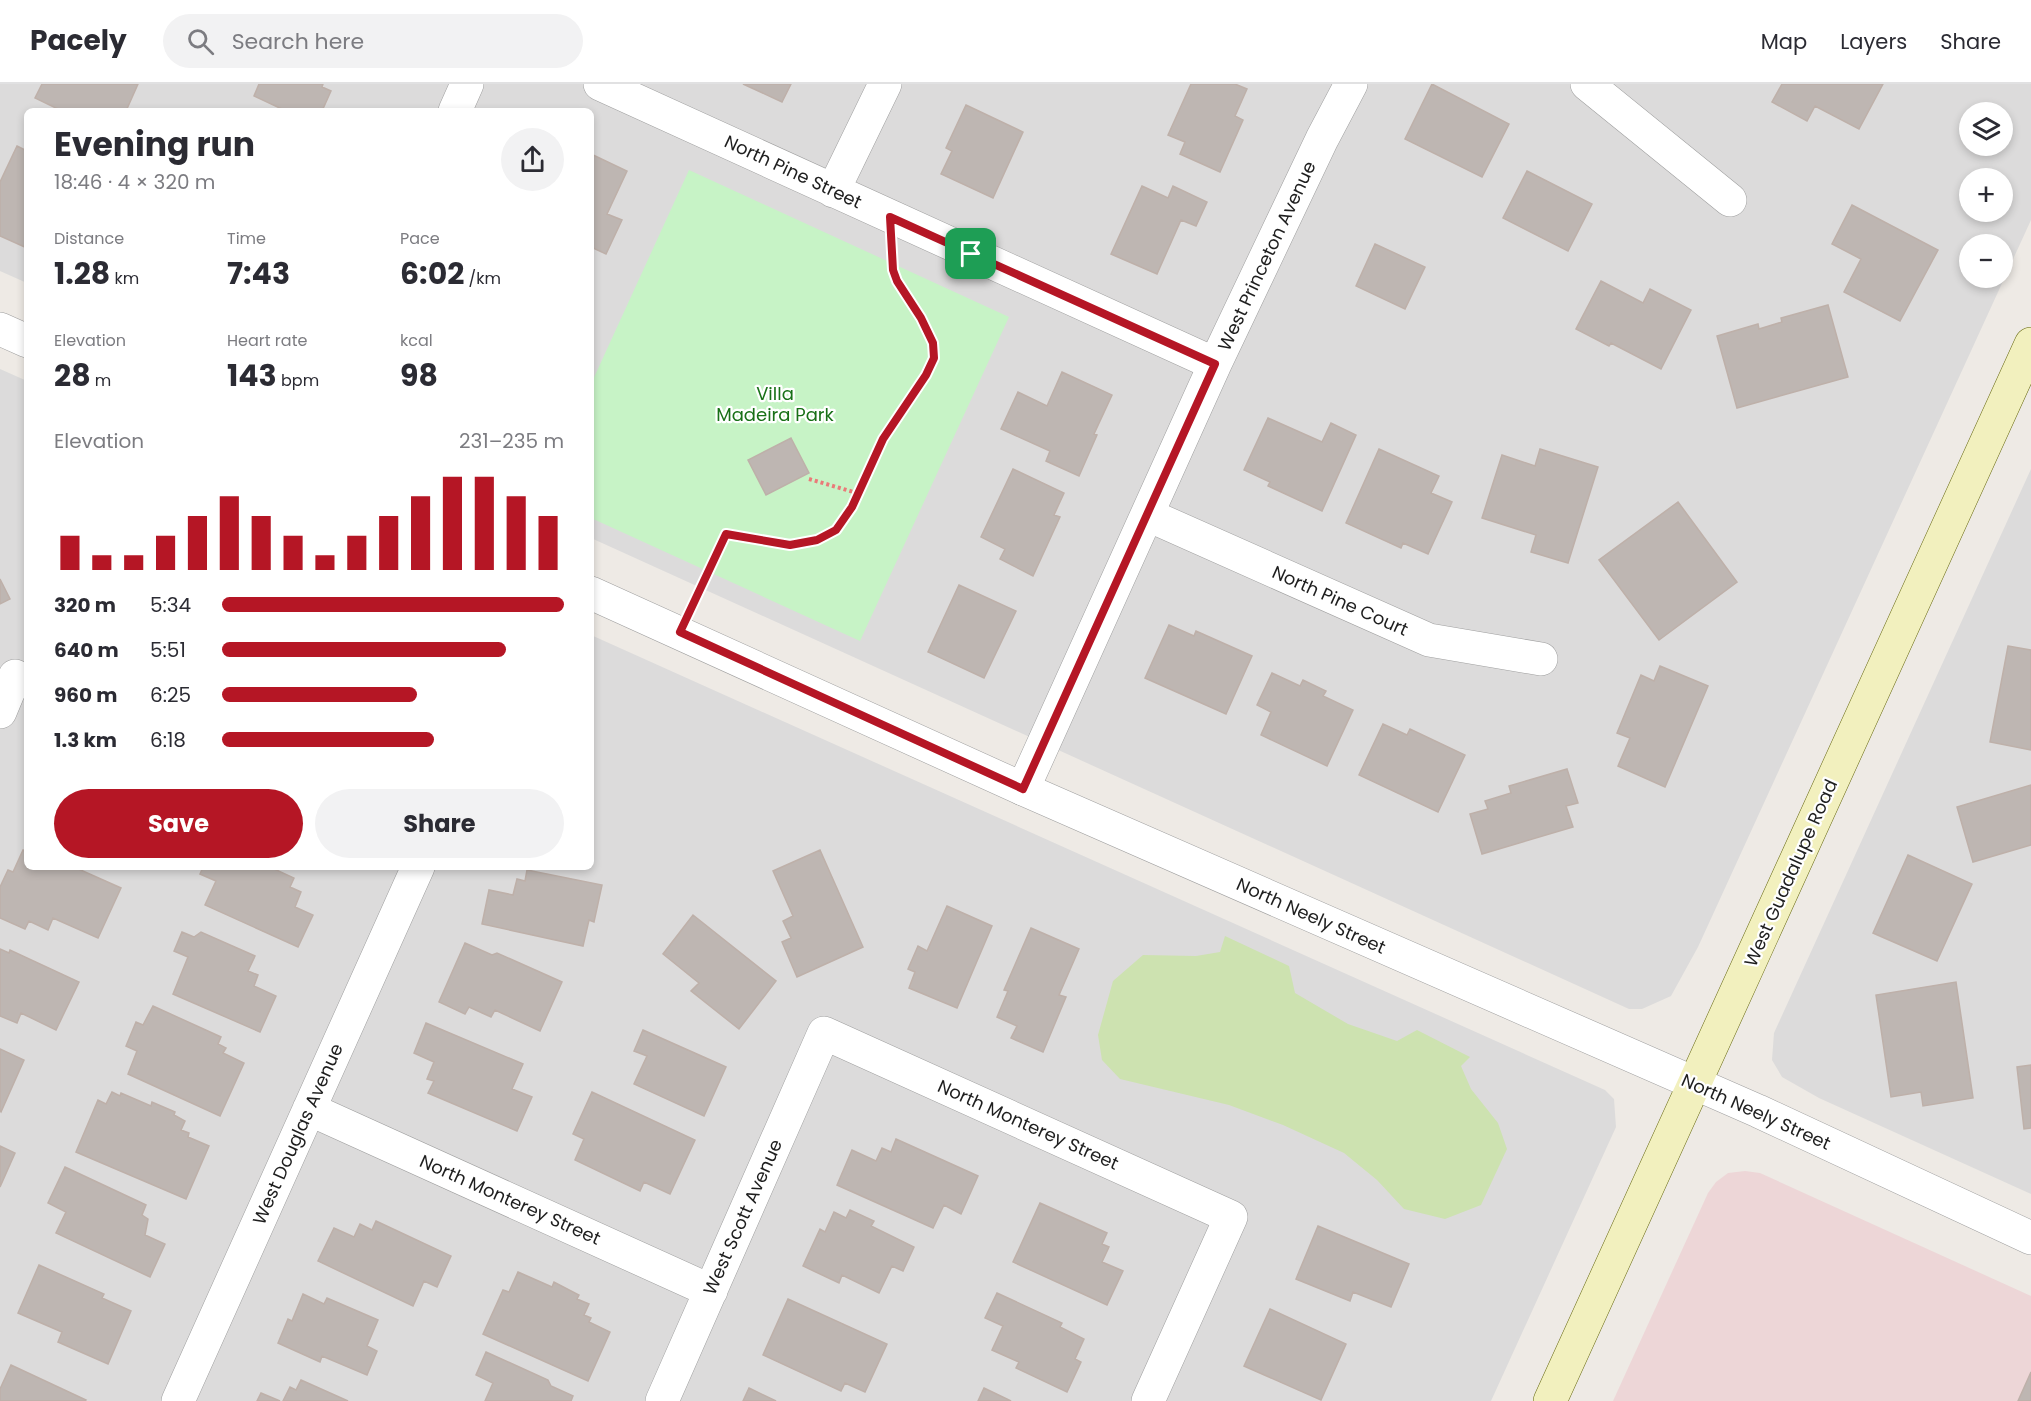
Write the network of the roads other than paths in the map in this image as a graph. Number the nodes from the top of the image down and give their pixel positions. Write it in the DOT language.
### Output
graph roads {
  1 [pos="467,84"];
  2 [pos="600,84"];
  3 [pos="885,84"];
  4 [pos="1351,84"];
  5 [pos="1587,84"];
  6 [pos="456,108"];
  7 [pos="833,191"];
  8 [pos="1730,200"];
  9 [pos="0,329"];
  10 [pos="24,340"];
  11 [pos="2031,344"];
  12 [pos="1215,364"];
  13 [pos="1148,515"];
  14 [pos="594,594"];
  15 [pos="1541,659"];
  16 [pos="21,679"];
  17 [pos="0,712"];
  18 [pos="1023,789"];
  19 [pos="417,870"];
  20 [pos="824,1033"];
  21 [pos="1694,1084"];
  22 [pos="309,1109"];
  23 [pos="2031,1238"];
  24 [pos="711,1291"];
  25 [pos="178,1401"];
  26 [pos="662,1401"];
  27 [pos="1148,1401"];
  28 [pos="1550,1401"];
  1 -- 6 [label="street"];
  2 -- 7 [label="street, North Pine Street"];
  3 -- 7 [label="street"];
  4 -- 12 [label="street, West Princeton Avenue"];
  5 -- 8 [label="street"];
  7 -- 12 [label="street, North Pine Street"];
  9 -- 10 [label="street"];
  11 -- 21 [label="main road, West Guadalupe Road"];
  12 -- 13 [label="street, West Princeton Avenue"];
  13 -- 15 [label="street, North Pine Court"];
  13 -- 18 [label="street, West Princeton Avenue"];
  14 -- 18 [label="street, North Neely Street"];
  16 -- 17 [label="street"];
  18 -- 21 [label="street, North Neely Street"];
  19 -- 22 [label="street, West Douglas Avenue"];
  20 -- 24 [label="street, West Scott Avenue"];
  20 -- 27 [label="street, North Monterey Street"];
  21 -- 23 [label="street, North Neely Street"];
  21 -- 28 [label="main road, West Guadalupe Road"];
  22 -- 24 [label="street, North Monterey Street"];
  22 -- 25 [label="street, West Douglas Avenue"];
  24 -- 26 [label="street, West Scott Avenue"];
}
